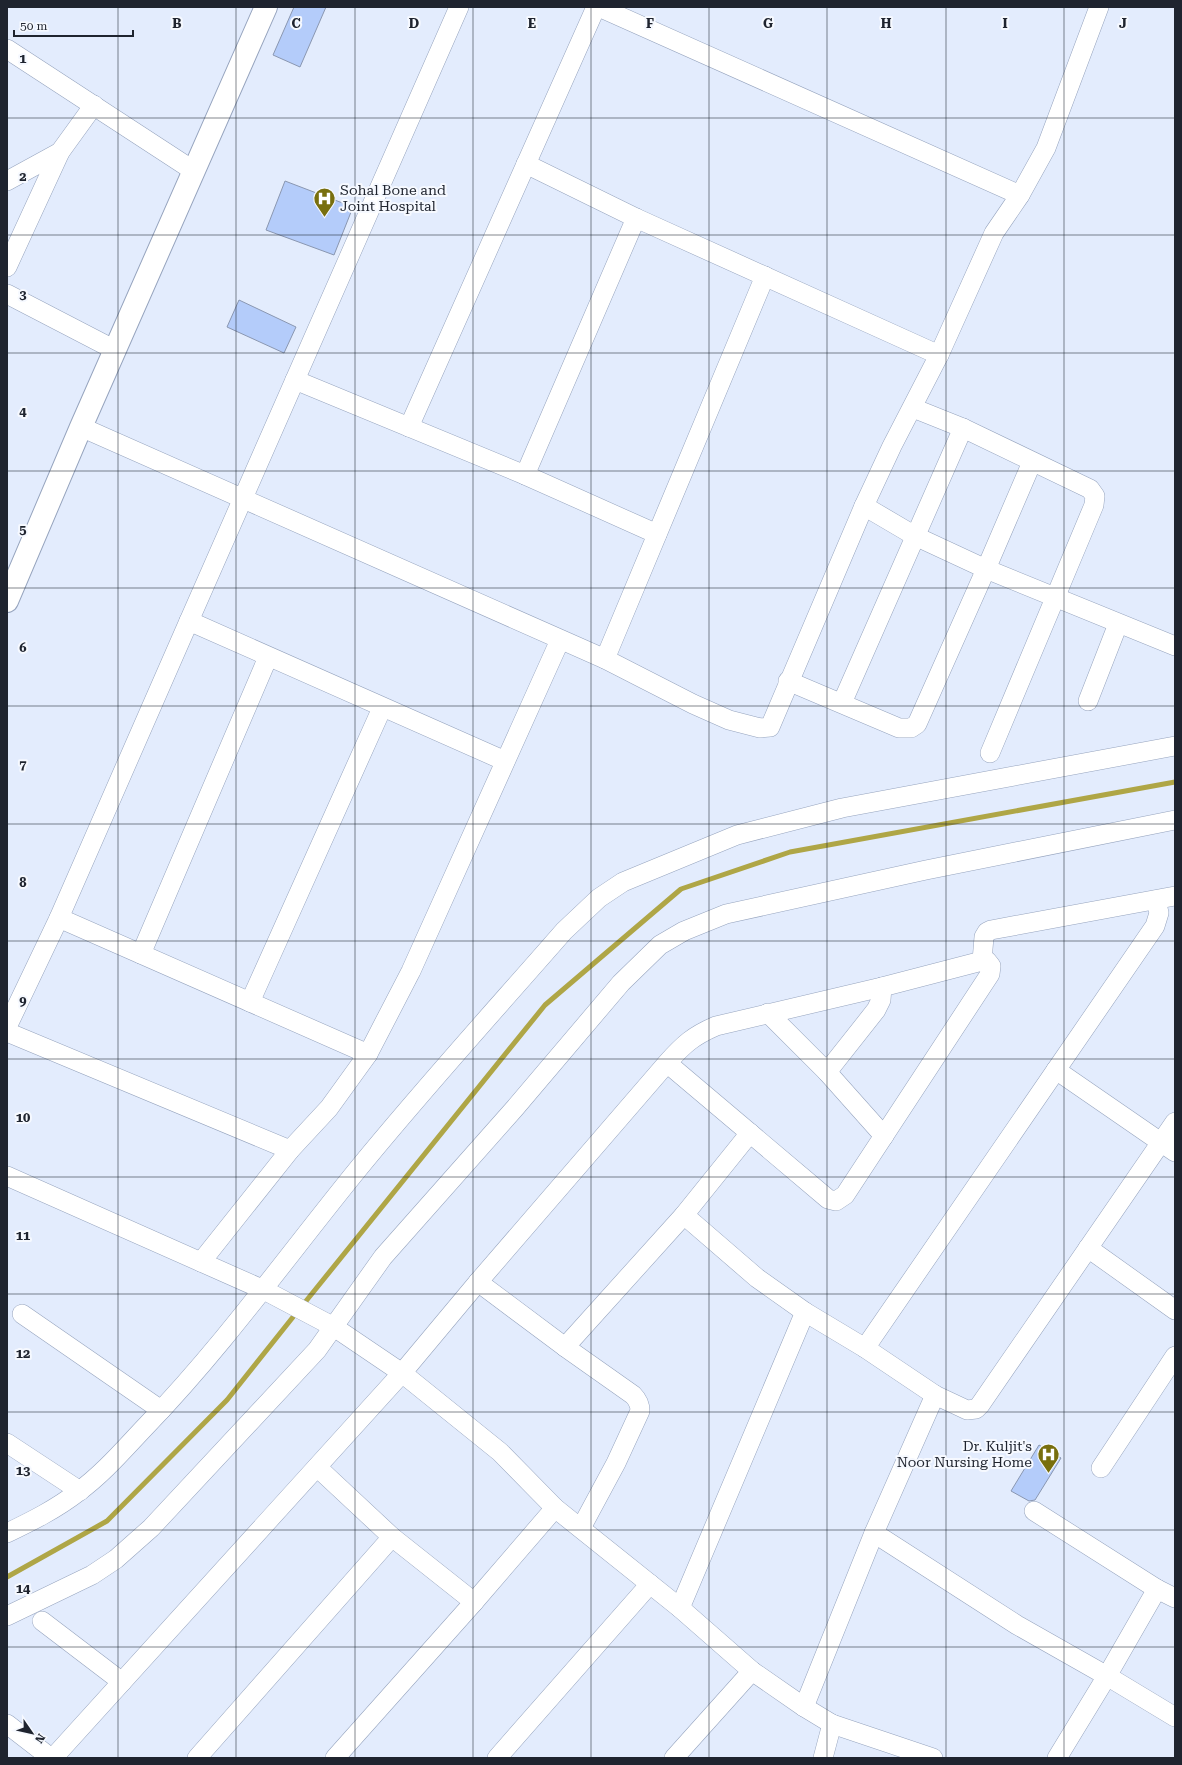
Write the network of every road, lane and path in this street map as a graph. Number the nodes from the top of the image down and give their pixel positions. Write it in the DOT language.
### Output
graph roads {
  1 [pos="266,7"];
  2 [pos="459,7"];
  3 [pos="597,7"];
  4 [pos="1099,7"];
  5 [pos="7,48"];
  6 [pos="94,105"];
  7 [pos="60,152"];
  8 [pos="526,164"];
  9 [pos="194,171"];
  10 [pos="7,181"];
  11 [pos="1020,196"];
  12 [pos="636,218"];
  13 [pos="7,267"];
  14 [pos="765,276"];
  15 [pos="7,294"];
  16 [pos="115,350"];
  17 [pos="939,355"];
  18 [pos="296,380"];
  19 [pos="913,408"];
  20 [pos="81,427"];
  21 [pos="409,427"];
  22 [pos="963,428"];
  23 [pos="1032,462"];
  24 [pos="525,476"];
  25 [pos="243,499"];
  26 [pos="864,506"];
  27 [pos="657,534"];
  28 [pos="915,536"];
  29 [pos="986,569"];
  30 [pos="8,596"];
  31 [pos="1055,598"];
  32 [pos="189,622"];
  33 [pos="1118,624"];
  34 [pos="560,640"];
  35 [pos="1175,646"];
  36 [pos="268,657"];
  37 [pos="605,659"];
  38 [pos="788,681"];
  39 [pos="1088,701"];
  40 [pos="842,703"];
  41 [pos="382,708"];
  42 [pos="1175,746"];
  43 [pos="990,753"];
  44 [pos="504,761"];
  45 [pos="1175,820"];
  46 [pos="1175,896"];
  47 [pos="1156,900"];
  48 [pos="59,918"];
  49 [pos="141,954"];
  50 [pos="982,961"];
  51 [pos="882,987"];
  52 [pos="250,1002"];
  53 [pos="768,1014"];
  54 [pos="7,1027"];
  55 [pos="7,1032"];
  56 [pos="368,1054"];
  57 [pos="667,1063"];
  58 [pos="1056,1070"];
  59 [pos="827,1072"];
  60 [pos="1175,1122"];
  61 [pos="750,1133"];
  62 [pos="884,1136"];
  63 [pos="1168,1147"];
  64 [pos="290,1150"];
  65 [pos="7,1176"];
  66 [pos="684,1215"];
  67 [pos="1088,1248"];
  68 [pos="201,1262"];
  69 [pos="478,1282"];
  70 [pos="268,1292"];
  71 [pos="1175,1310"];
  72 [pos="805,1312"];
  73 [pos="22,1314"];
  74 [pos="330,1325"];
  75 [pos="565,1347"];
  76 [pos="865,1348"];
  77 [pos="1175,1356"];
  78 [pos="402,1373"];
  79 [pos="935,1395"];
  80 [pos="161,1410"];
  81 [pos="7,1443"];
  82 [pos="317,1467"];
  83 [pos="1101,1468"];
  84 [pos="80,1491"];
  85 [pos="555,1508"];
  86 [pos="1034,1511"];
  87 [pos="581,1528"];
  88 [pos="874,1533"];
  89 [pos="7,1534"];
  90 [pos="392,1537"];
  91 [pos="650,1584"];
  92 [pos="1157,1589"];
  93 [pos="1175,1598"];
  94 [pos="474,1602"];
  95 [pos="680,1608"];
  96 [pos="7,1616"];
  97 [pos="42,1621"];
  98 [pos="752,1672"];
  99 [pos="1107,1676"];
  100 [pos="122,1682"];
  101 [pos="804,1708"];
  102 [pos="1175,1717"];
  103 [pos="7,1724"];
  104 [pos="832,1724"];
  105 [pos="52,1758"];
  106 [pos="197,1758"];
  107 [pos="335,1758"];
  108 [pos="497,1758"];
  109 [pos="674,1758"];
  110 [pos="823,1758"];
  111 [pos="933,1758"];
  112 [pos="1057,1758"];
  1 -- 9 [label="main road"];
  2 -- 18 [label="street"];
  3 -- 8 [label="street"];
  3 -- 11 [label="street"];
  4 -- 11 [label="street"];
  5 -- 6 [label="street"];
  6 -- 7 [label="street"];
  6 -- 9 [label="street"];
  7 -- 10 [label="street"];
  7 -- 13 [label="street"];
  8 -- 12 [label="street"];
  8 -- 21 [label="street"];
  9 -- 16 [label="main road"];
  11 -- 17 [label="street"];
  12 -- 14 [label="street"];
  12 -- 24 [label="street"];
  14 -- 17 [label="street"];
  14 -- 27 [label="street"];
  15 -- 16 [label="street"];
  16 -- 20 [label="main road"];
  17 -- 19 [label="street"];
  18 -- 21 [label="street"];
  18 -- 25 [label="street"];
  19 -- 22 [label="street"];
  19 -- 26 [label="street"];
  20 -- 25 [label="street"];
  20 -- 30 [label="main road"];
  21 -- 24 [label="street"];
  22 -- 23 [label="street"];
  22 -- 28 [label="street"];
  23 -- 29 [label="street"];
  23 -- 31 [label="street"];
  24 -- 27 [label="street"];
  25 -- 32 [label="street"];
  25 -- 34 [label="street"];
  26 -- 28 [label="street"];
  26 -- 38 [label="street"];
  27 -- 37 [label="street"];
  28 -- 29 [label="street"];
  28 -- 40 [label="street"];
  29 -- 31 [label="street"];
  29 -- 40 [label="street"];
  31 -- 33 [label="street"];
  31 -- 43 [label="street"];
  32 -- 36 [label="street"];
  32 -- 48 [label="street"];
  33 -- 35 [label="street"];
  33 -- 39 [label="street"];
  34 -- 37 [label="street"];
  34 -- 44 [label="street"];
  36 -- 41 [label="street"];
  36 -- 49 [label="street"];
  37 -- 38 [label="street"];
  38 -- 40 [label="street"];
  41 -- 44 [label="street"];
  41 -- 52 [label="street"];
  42 -- 70 [label="street"];
  44 -- 56 [label="street"];
  45 -- 74 [label="street"];
  46 -- 47 [label="street"];
  47 -- 50 [label="street"];
  47 -- 58 [label="street"];
  48 -- 49 [label="street"];
  48 -- 54 [label="street"];
  49 -- 52 [label="street"];
  50 -- 51 [label="street"];
  50 -- 62 [label="street"];
  51 -- 53 [label="street"];
  51 -- 59 [label="street"];
  52 -- 56 [label="street"];
  53 -- 57 [label="street"];
  53 -- 59 [label="street"];
  55 -- 64 [label="street"];
  56 -- 64 [label="street"];
  57 -- 61 [label="street"];
  57 -- 69 [label="street"];
  58 -- 63 [label="street"];
  58 -- 76 [label="street"];
  59 -- 62 [label="street"];
  60 -- 63 [label="street"];
  61 -- 62 [label="street"];
  61 -- 66 [label="street"];
  63 -- 67 [label="street"];
  64 -- 68 [label="street"];
  65 -- 68 [label="street"];
  66 -- 72 [label="street"];
  66 -- 75 [label="street"];
  67 -- 71 [label="street"];
  67 -- 79 [label="street"];
  68 -- 70 [label="street"];
  69 -- 75 [label="street"];
  69 -- 78 [label="street"];
  70 -- 74 [label="street"];
  70 -- 80 [label="street"];
  72 -- 76 [label="street"];
  72 -- 95 [label="street"];
  73 -- 80 [label="street"];
  74 -- 78 [label="street"];
  74 -- 96 [label="street"];
  75 -- 87 [label="street"];
  76 -- 79 [label="street"];
  77 -- 83 [label="street"];
  78 -- 82 [label="street"];
  78 -- 85 [label="street"];
  79 -- 88 [label="street"];
  80 -- 84 [label="street"];
  81 -- 84 [label="street"];
  82 -- 90 [label="street"];
  82 -- 100 [label="street"];
  84 -- 89 [label="street"];
  85 -- 87 [label="street"];
  85 -- 94 [label="street"];
  86 -- 92 [label="street"];
  87 -- 91 [label="street"];
  88 -- 99 [label="street"];
  88 -- 101 [label="street"];
  90 -- 94 [label="street"];
  90 -- 106 [label="street"];
  91 -- 95 [label="street"];
  91 -- 108 [label="street"];
  92 -- 93 [label="street"];
  92 -- 99 [label="street"];
  94 -- 107 [label="street"];
  95 -- 98 [label="street"];
  97 -- 100 [label="street"];
  98 -- 101 [label="street"];
  98 -- 109 [label="street"];
  99 -- 102 [label="street"];
  99 -- 112 [label="street"];
  100 -- 105 [label="street"];
  101 -- 104 [label="street"];
  103 -- 105 [label="street"];
  104 -- 110 [label="street"];
  104 -- 111 [label="street"];
}
